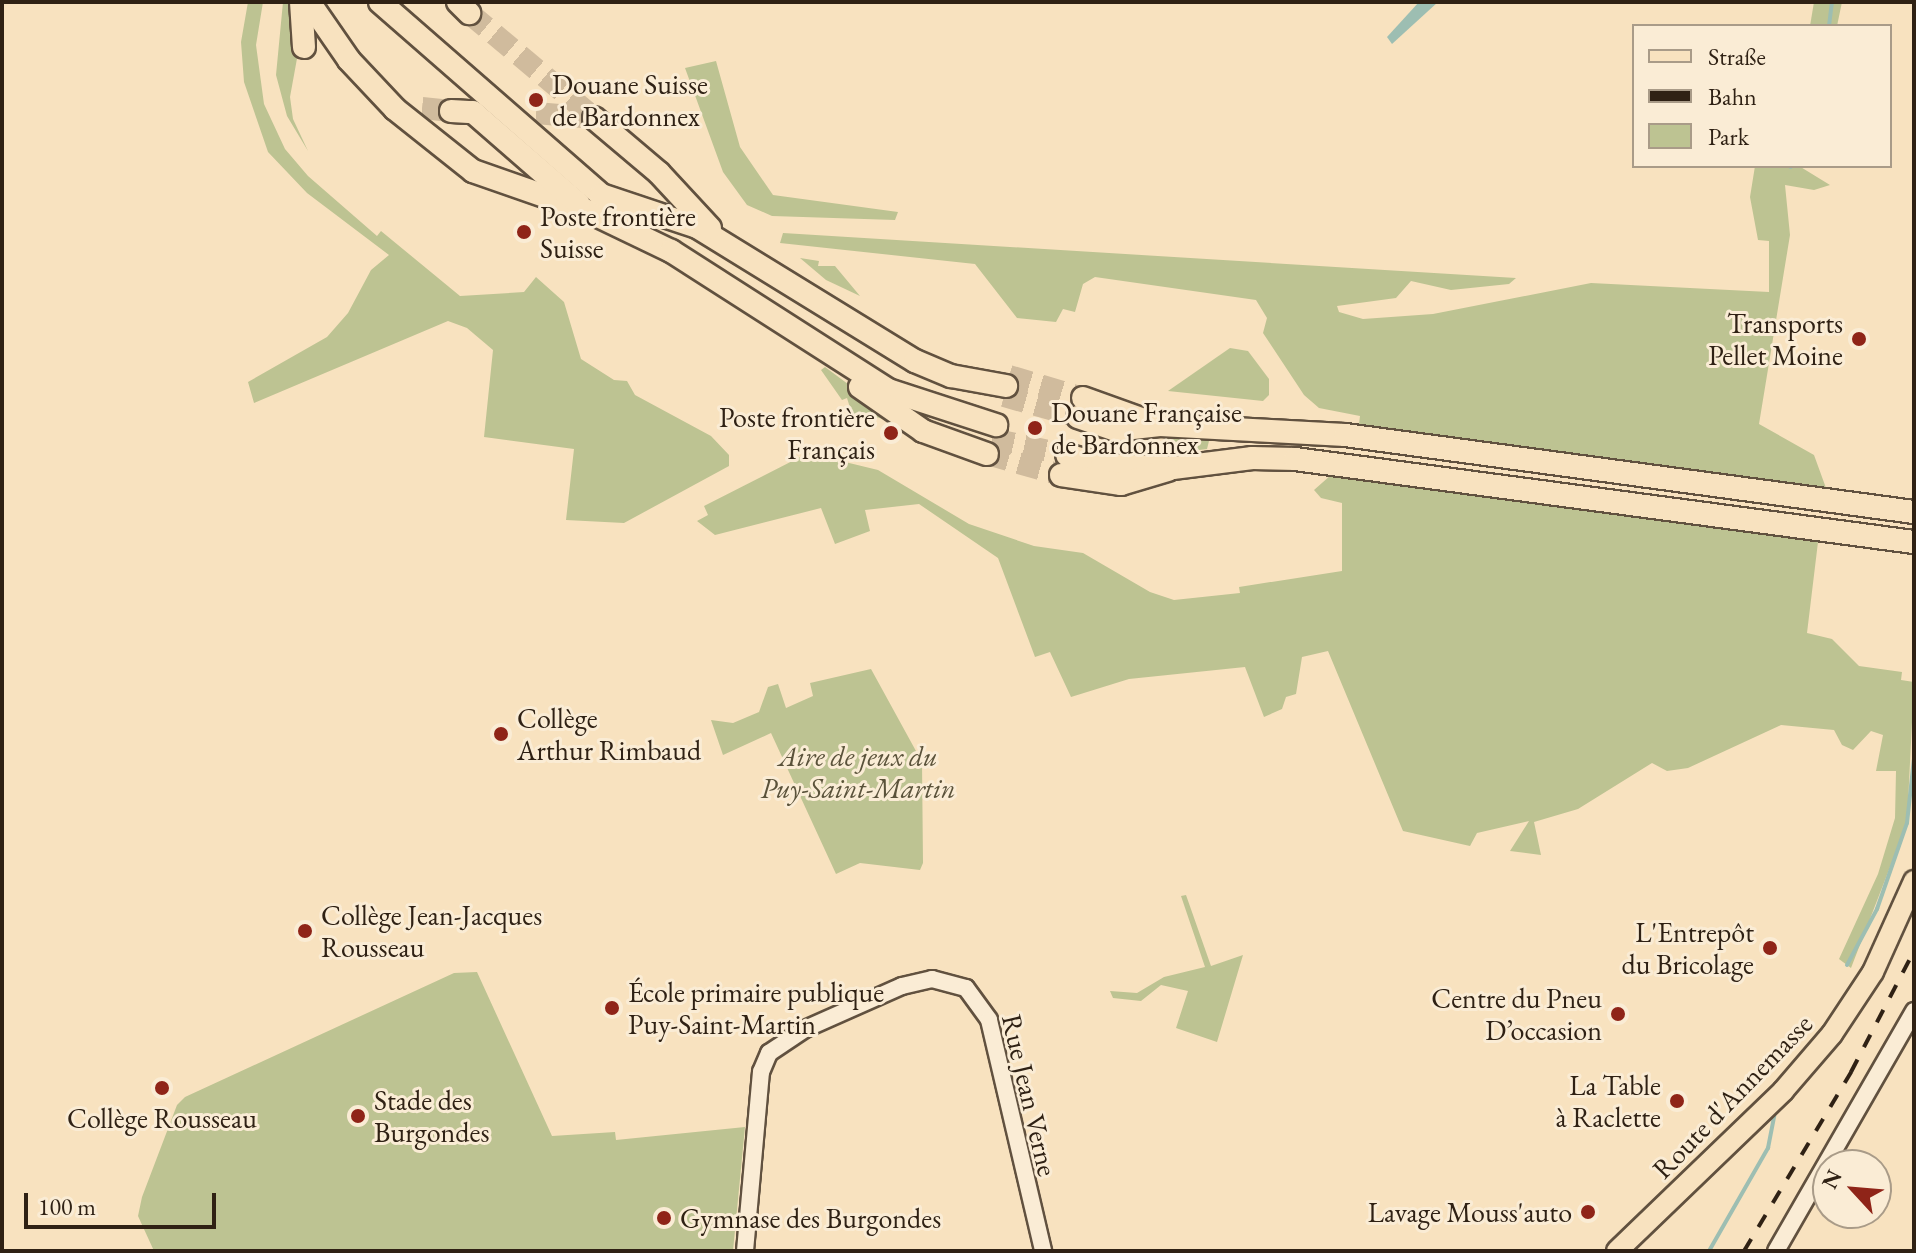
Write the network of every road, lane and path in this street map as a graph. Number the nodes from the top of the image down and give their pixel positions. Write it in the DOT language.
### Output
graph roads {
  1 [pos="301,2"];
  2 [pos="380,2"];
  3 [pos="314,12"];
  4 [pos="304,47"];
  5 [pos="381,93"];
  6 [pos="422,108"];
  7 [pos="505,110"];
  8 [pos="451,111"];
  9 [pos="536,113"];
  10 [pos="594,118"];
  11 [pos="590,212"];
  12 [pos="718,238"];
  13 [pos="1007,386"];
  14 [pos="1080,407"];
  15 [pos="1173,468"];
  16 [pos="1914,512"];
  17 [pos="1914,542"];
  18 [pos="1914,881"];
  19 [pos="1914,1011"];
  20 [pos="745,1251"];
  21 [pos="1043,1251"];
  22 [pos="1617,1251"];
  23 [pos="1776,1251"];
  1 -- 4 [label="highway"];
  2 -- 7 [label="highway"];
  3 -- 5 [label="highway"];
  3 -- 11 [label="highway"];
  5 -- 6 [label="highway"];
  5 -- 11 [label="highway"];
  7 -- 9 [label="highway"];
  7 -- 12 [label="highway"];
  8 -- 11 [label="highway"];
  10 -- 12 [label="highway"];
  12 -- 13 [label="highway"];
  14 -- 16 [label="highway"];
  15 -- 15 [label="highway"];
  15 -- 17 [label="highway"];
  18 -- 22 [label="main road, Route d'Annemasse"];
  19 -- 23 [label="street"];
  20 -- 21 [label="street, Rue Jean Verne"];
}
